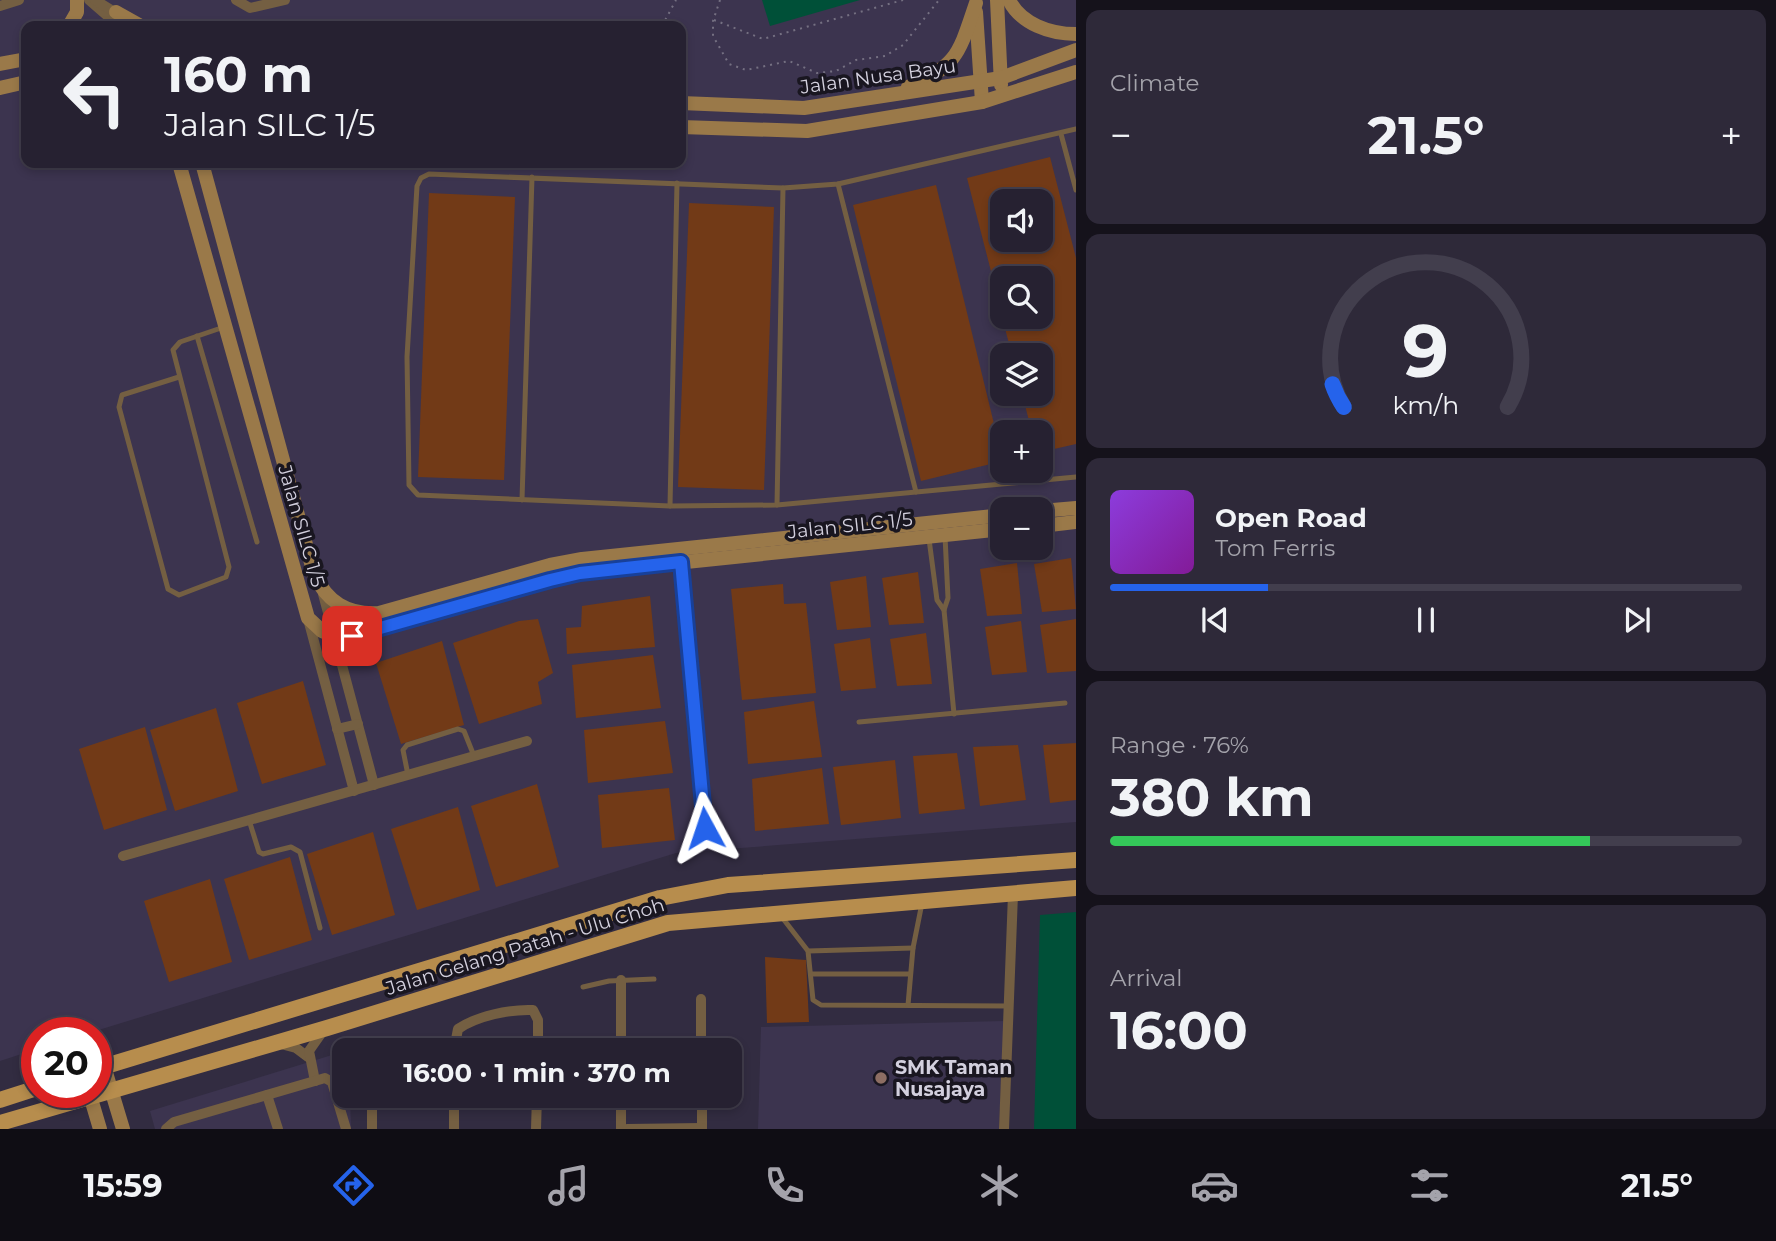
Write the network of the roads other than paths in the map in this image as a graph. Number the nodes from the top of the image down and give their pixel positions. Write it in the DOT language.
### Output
graph roads {
  1 [pos="19,0"];
  2 [pos="77,0"];
  3 [pos="89,0"];
  4 [pos="95,0"];
  5 [pos="236,0"];
  6 [pos="285,0"];
  7 [pos="997,0"];
  8 [pos="1009,0"];
  9 [pos="976,2"];
  10 [pos="0,6"];
  11 [pos="118,19"];
  12 [pos="72,21"];
  13 [pos="1076,34"];
  14 [pos="1076,50"];
  15 [pos="21,60"];
  16 [pos="0,64"];
  17 [pos="1076,72"];
  18 [pos="1001,78"];
  19 [pos="980,81"];
  20 [pos="21,83"];
  21 [pos="0,88"];
  22 [pos="887,95"];
  23 [pos="1002,96"];
  24 [pos="982,102"];
  25 [pos="686,103"];
  26 [pos="686,127"];
  27 [pos="1076,129"];
  28 [pos="1061,134"];
  29 [pos="180,168"];
  30 [pos="203,168"];
  31 [pos="533,177"];
  32 [pos="677,183"];
  33 [pos="838,184"];
  34 [pos="783,188"];
  35 [pos="1076,190"];
  36 [pos="224,327"];
  37 [pos="198,336"];
  38 [pos="179,377"];
  39 [pos="1076,477"];
  40 [pos="916,492"];
  41 [pos="523,500"];
  42 [pos="777,505"];
  43 [pos="670,506"];
  44 [pos="1076,508"];
  45 [pos="1053,510"];
  46 [pos="990,516"];
  47 [pos="1076,522"];
  48 [pos="1053,525"];
  49 [pos="990,530"];
  50 [pos="945,534"];
  51 [pos="928,536"];
  52 [pos="257,542"];
  53 [pos="681,562"];
  54 [pos="323,594"];
  55 [pos="944,610"];
  56 [pos="308,618"];
  57 [pos="336,637"];
  58 [pos="1065,704"];
  59 [pos="954,713"];
  60 [pos="859,722"];
  61 [pos="358,724"];
  62 [pos="337,729"];
  63 [pos="527,741"];
  64 [pos="474,756"];
  65 [pos="408,775"];
  66 [pos="374,785"];
  67 [pos="354,791"];
  68 [pos="249,820"];
  69 [pos="705,828"];
  70 [pos="123,856"];
  71 [pos="1076,860"];
  72 [pos="1076,888"];
  73 [pos="1013,894"];
  74 [pos="922,900"];
  75 [pos="777,911"];
  76 [pos="320,928"];
  77 [pos="913,948"];
  78 [pos="808,951"];
  79 [pos="811,974"];
  80 [pos="910,974"];
  81 [pos="654,979"];
  82 [pos="621,980"];
  83 [pos="583,987"];
  84 [pos="701,999"];
  85 [pos="908,1005"];
  86 [pos="1009,1006"];
  87 [pos="327,1028"];
  88 [pos="456,1038"];
  89 [pos="538,1038"];
  90 [pos="621,1038"];
  91 [pos="701,1038"];
  92 [pos="274,1043"];
  93 [pos="308,1056"];
  94 [pos="112,1063"];
  95 [pos="315,1080"];
  96 [pos="112,1090"];
  97 [pos="21,1093"];
  98 [pos="267,1095"];
  99 [pos="0,1100"];
  100 [pos="47,1108"];
  101 [pos="94,1108"];
  102 [pos="372,1108"];
  103 [pos="454,1108"];
  104 [pos="537,1108"];
  105 [pos="621,1108"];
  106 [pos="702,1108"];
  107 [pos="0,1123"];
  108 [pos="702,1128"];
  109 [pos="100,1129"];
  110 [pos="123,1129"];
  111 [pos="166,1129"];
  112 [pos="278,1129"];
  113 [pos="346,1129"];
  114 [pos="372,1129"];
  115 [pos="454,1129"];
  116 [pos="536,1129"];
  117 [pos="621,1129"];
  118 [pos="627,1129"];
  119 [pos="1004,1129"];
  1 -- 10 [label="street"];
  2 -- 12 [label="street"];
  3 -- 11 [label="street"];
  4 -- 11 [label="street"];
  5 -- 6 [label="street"];
  7 -- 18 [label="street"];
  8 -- 13 [label="street"];
  9 -- 19 [label="street"];
  9 -- 22 [label="street"];
  14 -- 18 [label="street, Jalan Nusa Bayu"];
  15 -- 16 [label="street"];
  17 -- 23 [label="street"];
  18 -- 19 [label="street, Jalan Nusa Bayu"];
  18 -- 23 [label="street"];
  19 -- 22 [label="street, Jalan Nusa Bayu"];
  19 -- 24 [label="street"];
  20 -- 21 [label="street"];
  22 -- 25 [label="street, Jalan Nusa Bayu"];
  23 -- 24 [label="street"];
  24 -- 26 [label="street"];
  27 -- 28 [label="lane"];
  28 -- 33 [label="lane"];
  28 -- 35 [label="lane"];
  29 -- 36 [label="street, Jalan SILC 1/5"];
  30 -- 54 [label="street, Jalan SILC 1/5"];
  31 -- 32 [label="lane"];
  31 -- 41 [label="lane"];
  31 -- 41 [label="lane"];
  32 -- 34 [label="lane"];
  32 -- 43 [label="lane"];
  33 -- 34 [label="lane"];
  33 -- 40 [label="lane"];
  34 -- 42 [label="lane"];
  36 -- 37 [label="lane"];
  36 -- 56 [label="street, Jalan SILC 1/5"];
  37 -- 38 [label="lane"];
  37 -- 52 [label="lane"];
  38 -- 38 [label="lane"];
  39 -- 40 [label="lane"];
  40 -- 42 [label="lane"];
  41 -- 43 [label="lane"];
  42 -- 43 [label="lane"];
  44 -- 45 [label="street"];
  46 -- 54 [label="street, Jalan SILC 1/5"];
  47 -- 48 [label="street"];
  49 -- 50 [label="street, Jalan SILC 1/5"];
  50 -- 51 [label="street, Jalan SILC 1/5"];
  50 -- 55 [label="lane"];
  51 -- 53 [label="street, Jalan SILC 1/5"];
  51 -- 55 [label="lane"];
  53 -- 57 [label="street, Jalan SILC 1/5"];
  53 -- 69 [label="lane"];
  54 -- 57 [label="street"];
  55 -- 59 [label="lane"];
  56 -- 57 [label="street, Jalan SILC 1/5"];
  56 -- 62 [label="street"];
  57 -- 61 [label="street"];
  58 -- 59 [label="lane"];
  59 -- 60 [label="lane"];
  61 -- 62 [label="street"];
  61 -- 66 [label="street"];
  62 -- 67 [label="street"];
  63 -- 64 [label="street"];
  64 -- 65 [label="street"];
  64 -- 65 [label="lane"];
  65 -- 66 [label="street"];
  66 -- 67 [label="street"];
  67 -- 68 [label="street"];
  68 -- 70 [label="street"];
  68 -- 76 [label="lane"];
  71 -- 94 [label="main road, Jalan Gelang Patah - Ulu Choh"];
  72 -- 73 [label="main road, Jalan Gelang Patah - Ulu Choh"];
  73 -- 74 [label="main road, Jalan Gelang Patah - Ulu Choh"];
  73 -- 86 [label="street"];
  74 -- 75 [label="main road, Jalan Gelang Patah - Ulu Choh"];
  74 -- 77 [label="lane"];
  75 -- 78 [label="lane"];
  75 -- 87 [label="main road, Jalan Gelang Patah - Ulu Choh"];
  77 -- 78 [label="lane"];
  77 -- 80 [label="lane"];
  78 -- 79 [label="lane"];
  79 -- 80 [label="lane"];
  79 -- 85 [label="lane"];
  80 -- 85 [label="lane"];
  81 -- 82 [label="lane"];
  82 -- 83 [label="lane"];
  82 -- 90 [label="street"];
  84 -- 91 [label="street"];
  85 -- 86 [label="lane"];
  86 -- 119 [label="street"];
  87 -- 92 [label="main road, Jalan Gelang Patah - Ulu Choh"];
  87 -- 93 [label="street"];
  88 -- 89 [label="street"];
  92 -- 93 [label="street"];
  92 -- 96 [label="main road, Jalan Gelang Patah - Ulu Choh"];
  93 -- 95 [label="street"];
  95 -- 98 [label="street"];
  95 -- 113 [label="street"];
  96 -- 110 [label="street"];
  97 -- 99 [label="main road"];
  98 -- 111 [label="street"];
  98 -- 112 [label="street"];
  100 -- 107 [label="main road, Jalan Gelang Patah - Ulu Choh"];
  101 -- 109 [label="street"];
  102 -- 114 [label="street"];
  103 -- 115 [label="street"];
  104 -- 116 [label="street"];
  105 -- 117 [label="street"];
  106 -- 108 [label="street"];
  108 -- 118 [label="street"];
}
